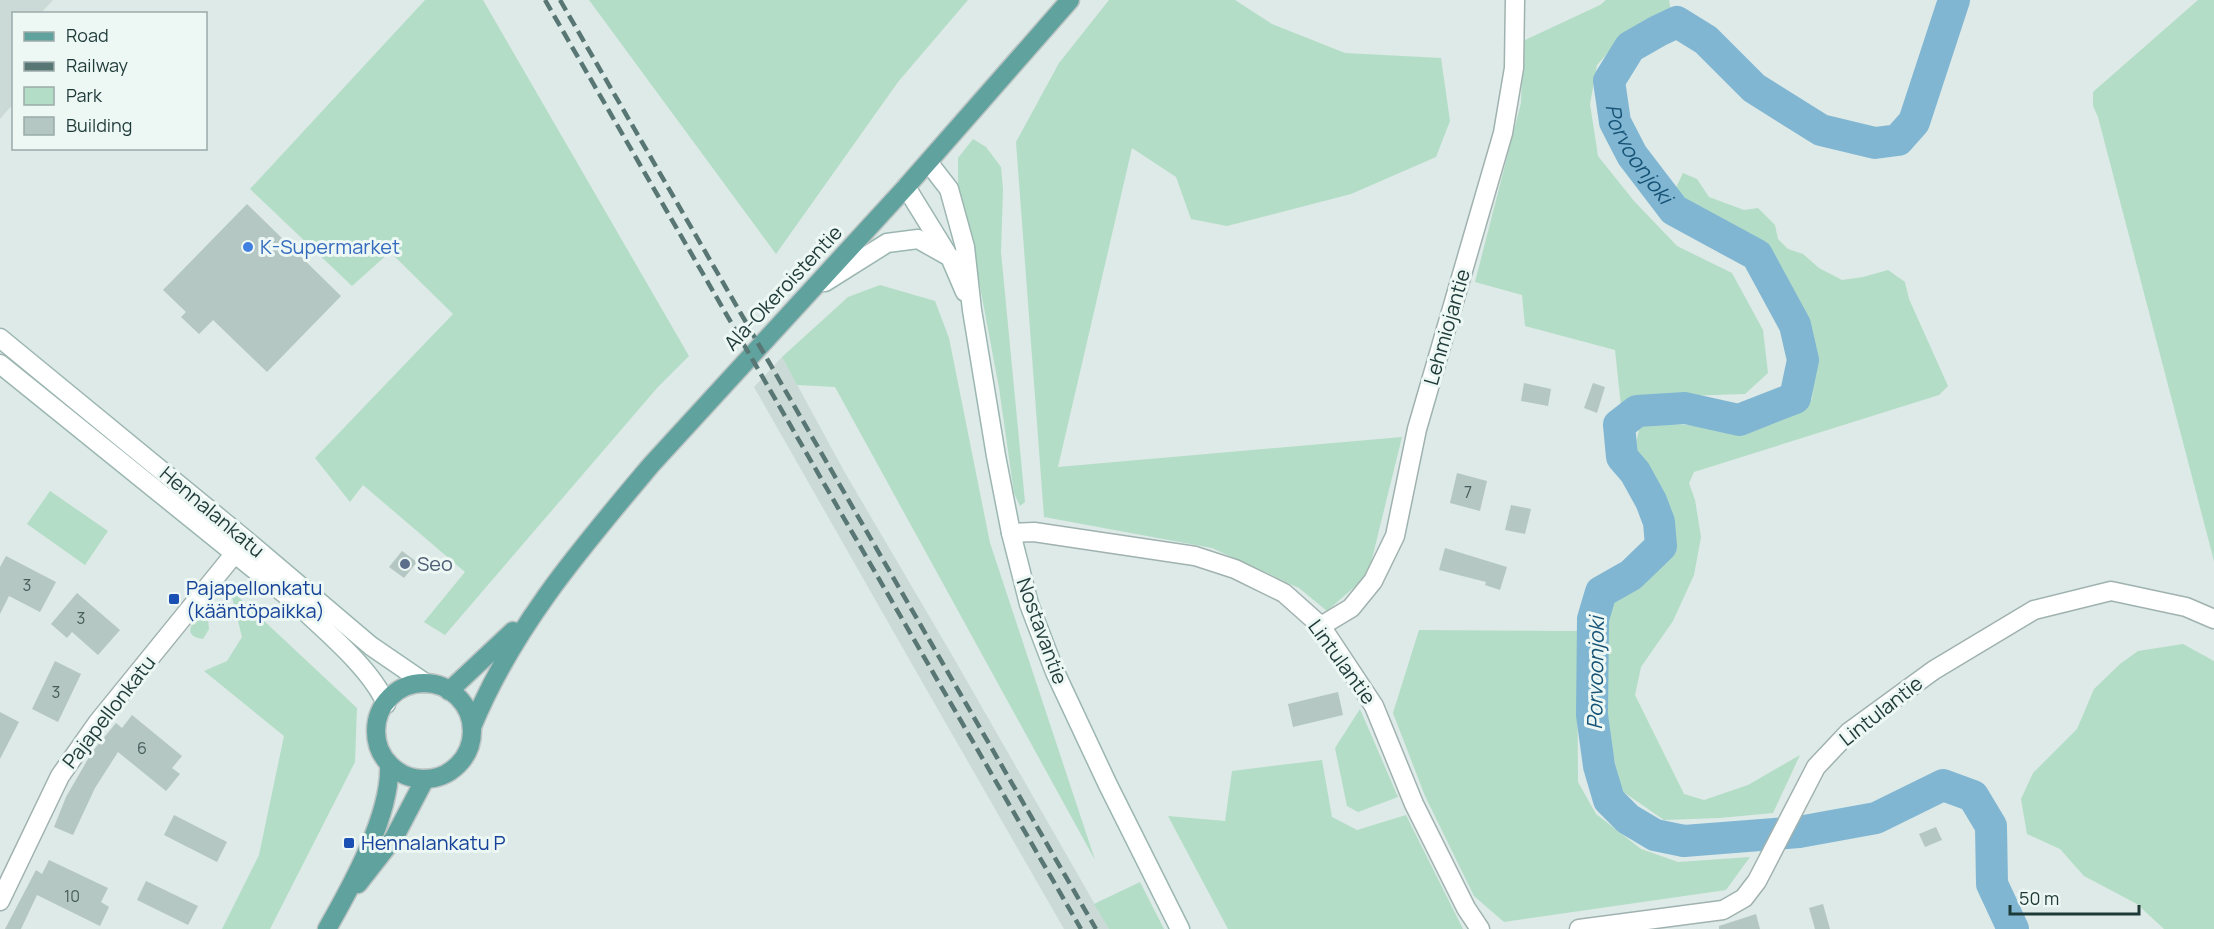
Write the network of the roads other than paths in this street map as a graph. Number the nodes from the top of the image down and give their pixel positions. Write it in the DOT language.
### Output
graph roads {
  1 [pos="1070,0"];
  2 [pos="1515,0"];
  3 [pos="928,162"];
  4 [pos="906,187"];
  5 [pos="950,257"];
  6 [pos="810,293"];
  7 [pos="972,310"];
  8 [pos="0,338"];
  9 [pos="0,364"];
  10 [pos="1011,533"];
  11 [pos="241,547"];
  12 [pos="534,611"];
  13 [pos="2214,619"];
  14 [pos="1320,626"];
  15 [pos="425,683"];
  16 [pos="449,691"];
  17 [pos="386,704"];
  18 [pos="472,727"];
  19 [pos="389,764"];
  20 [pos="425,779"];
  21 [pos="8,865"];
  22 [pos="0,901"];
  23 [pos="341,904"];
  24 [pos="327,929"];
  25 [pos="1179,929"];
  26 [pos="1480,929"];
  27 [pos="1579,929"];
  1 -- 3 [label="main road, Ala-Okeroistentie"];
  2 -- 14 [label="street, Lehmiojantie"];
  3 -- 4 [label="main road, Ala-Okeroistentie"];
  3 -- 7 [label="street, Nostavantie"];
  4 -- 5 [label="street, Nostavantie"];
  4 -- 6 [label="main road, Ala-Okeroistentie"];
  5 -- 6 [label="street"];
  5 -- 7 [label="street, Nostavantie"];
  6 -- 12 [label="main road, Ala-Okeroistentie"];
  7 -- 10 [label="street, Nostavantie"];
  8 -- 11 [label="street, Hennalankatu"];
  9 -- 11 [label="street, Hennalankatu"];
  10 -- 14 [label="street, Lintulantie"];
  10 -- 25 [label="street, Nostavantie"];
  11 -- 15 [label="street, Hennalankatu"];
  11 -- 17 [label="street, Hennalankatu"];
  11 -- 21 [label="street, Pajapellonkatu"];
  12 -- 16 [label="main road, Ala-Okeroistentie"];
  12 -- 18 [label="main road, Ala-Okeroistentie"];
  13 -- 27 [label="street, Lintulantie"];
  14 -- 26 [label="street, Lintulantie"];
  15 -- 16 [label="main road"];
  15 -- 17 [label="main road"];
  16 -- 18 [label="main road"];
  17 -- 19 [label="main road"];
  18 -- 20 [label="main road"];
  19 -- 20 [label="main road"];
  19 -- 23 [label="main road"];
  20 -- 23 [label="main road"];
  21 -- 22 [label="street, Pajapellonkatu"];
  23 -- 24 [label="main road"];
}
